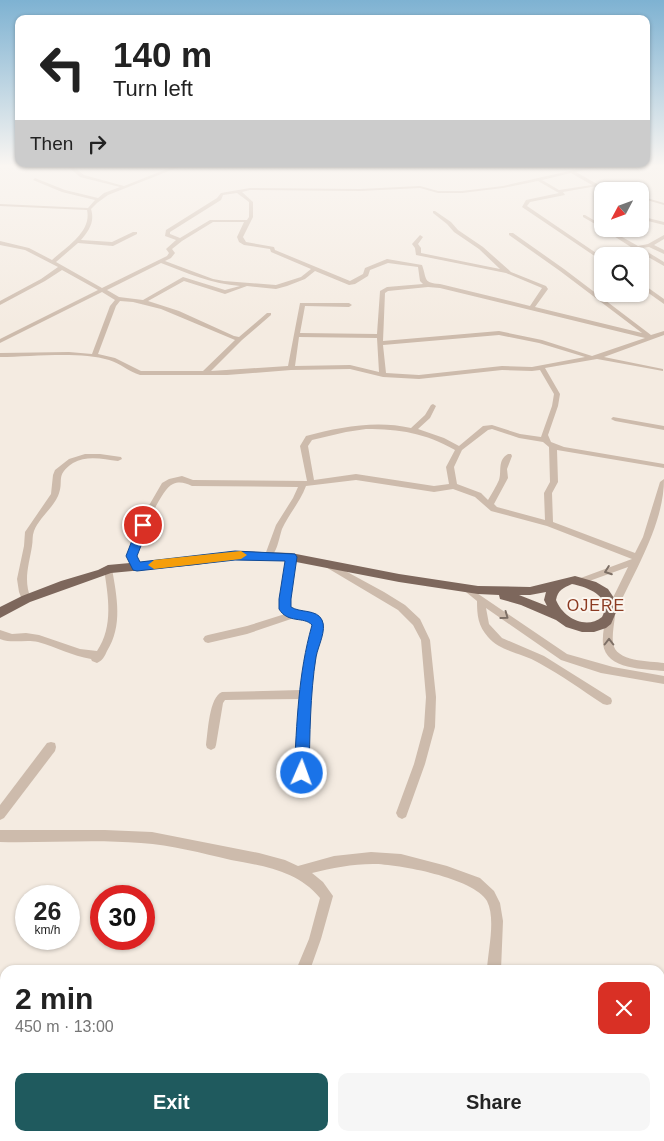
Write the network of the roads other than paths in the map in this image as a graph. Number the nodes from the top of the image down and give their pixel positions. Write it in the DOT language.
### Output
graph roads {
  1 [pos="92,218"];
  2 [pos="189,218"];
  3 [pos="251,218"];
  4 [pos="442,218"];
  5 [pos="542,218"];
  6 [pos="649,219"];
  7 [pos="247,222"];
  8 [pos="664,224"];
  9 [pos="135,233"];
  10 [pos="511,234"];
  11 [pos="420,237"];
  12 [pos="664,237"];
  13 [pos="620,238"];
  14 [pos="180,240"];
  15 [pos="76,241"];
  16 [pos="0,243"];
  17 [pos="650,245"];
  18 [pos="634,247"];
  19 [pos="641,247"];
  20 [pos="664,252"];
  21 [pos="594,253"];
  22 [pos="649,255"];
  23 [pos="53,262"];
  24 [pos="161,262"];
  25 [pos="664,264"];
  26 [pos="62,267"];
  27 [pos="315,268"];
  28 [pos="509,273"];
  29 [pos="192,274"];
  30 [pos="183,279"];
  31 [pos="250,284"];
  32 [pos="428,285"];
  33 [pos="101,290"];
  34 [pos="649,291"];
  35 [pos="118,299"];
  36 [pos="144,301"];
  37 [pos="664,302"];
  38 [pos="0,303"];
  39 [pos="349,305"];
  40 [pos="531,309"];
  41 [pos="269,314"];
  42 [pos="664,333"];
  43 [pos="296,335"];
  44 [pos="650,337"];
  45 [pos="240,339"];
  46 [pos="380,340"];
  47 [pos="0,341"];
  48 [pos="0,355"];
  49 [pos="94,356"];
  50 [pos="595,357"];
  51 [pos="291,368"];
  52 [pos="542,368"];
  53 [pos="661,370"];
  54 [pos="205,373"];
  55 [pos="383,375"];
  56 [pos="433,406"];
  57 [pos="615,419"];
  58 [pos="664,428"];
  59 [pos="414,429"];
  60 [pos="545,440"];
  61 [pos="553,447"];
  62 [pos="459,449"];
  63 [pos="508,456"];
  64 [pos="118,459"];
  65 [pos="664,466"];
  66 [pos="664,482"];
  67 [pos="307,484"];
  68 [pos="453,486"];
  69 [pos="489,506"];
  70 [pos="549,524"];
  71 [pos="269,555"];
  72 [pos="291,557"];
  73 [pos="636,559"];
  74 [pos="327,564"];
  75 [pos="137,567"];
  76 [pos="108,569"];
  77 [pos="581,581"];
  78 [pos="556,585"];
  79 [pos="480,594"];
  80 [pos="26,599"];
  81 [pos="0,613"];
  82 [pos="611,613"];
  83 [pos="293,615"];
  84 [pos="562,619"];
  85 [pos="0,634"];
  86 [pos="532,635"];
  87 [pos="208,639"];
  88 [pos="530,653"];
  89 [pos="664,667"];
  90 [pos="664,680"];
  91 [pos="305,694"];
  92 [pos="606,701"];
  93 [pos="211,745"];
  94 [pos="51,747"];
  95 [pos="302,773"];
  96 [pos="402,813"];
  97 [pos="0,814"];
  98 [pos="0,836"];
  99 [pos="300,871"];
  100 [pos="304,965"];
  101 [pos="494,965"];
  1 -- 15 [label="street"];
  2 -- 14 [label="street"];
  3 -- 7 [label="street"];
  4 -- 28 [label="street"];
  5 -- 21 [label="street"];
  6 -- 8 [label="street"];
  7 -- 14 [label="street"];
  7 -- 27 [label="street"];
  9 -- 15 [label="street"];
  10 -- 44 [label="street"];
  11 -- 28 [label="street"];
  12 -- 17 [label="street"];
  13 -- 18 [label="street"];
  14 -- 24 [label="street"];
  15 -- 23 [label="street"];
  16 -- 23 [label="street"];
  17 -- 19 [label="street"];
  17 -- 20 [label="street"];
  22 -- 25 [label="street"];
  23 -- 26 [label="street"];
  24 -- 29 [label="street"];
  24 -- 33 [label="street"];
  26 -- 33 [label="street"];
  26 -- 38 [label="street"];
  27 -- 31 [label="street"];
  27 -- 32 [label="street"];
  28 -- 40 [label="street"];
  29 -- 30 [label="street"];
  29 -- 31 [label="street"];
  30 -- 31 [label="street"];
  30 -- 36 [label="street"];
  32 -- 40 [label="street"];
  32 -- 46 [label="street"];
  33 -- 35 [label="street"];
  33 -- 47 [label="street"];
  34 -- 37 [label="street"];
  35 -- 36 [label="street"];
  35 -- 49 [label="street"];
  36 -- 45 [label="street"];
  39 -- 43 [label="street"];
  40 -- 44 [label="street"];
  41 -- 45 [label="street"];
  42 -- 44 [label="street"];
  43 -- 46 [label="street"];
  43 -- 51 [label="street"];
  44 -- 50 [label="street"];
  45 -- 54 [label="street"];
  46 -- 50 [label="street"];
  46 -- 55 [label="street"];
  48 -- 49 [label="street"];
  49 -- 54 [label="street"];
  50 -- 52 [label="street"];
  50 -- 53 [label="street"];
  51 -- 54 [label="street"];
  51 -- 55 [label="street"];
  52 -- 55 [label="street"];
  52 -- 60 [label="street"];
  56 -- 59 [label="street"];
  57 -- 58 [label="street"];
  59 -- 62 [label="street"];
  59 -- 67 [label="street"];
  60 -- 61 [label="street"];
  60 -- 62 [label="street"];
  61 -- 65 [label="street"];
  61 -- 70 [label="street"];
  62 -- 68 [label="street"];
  63 -- 69 [label="street"];
  64 -- 80 [label="street"];
  66 -- 73 [label="street"];
  67 -- 68 [label="street"];
  67 -- 71 [label="street"];
  67 -- 75 [label="street"];
  68 -- 69 [label="street"];
  69 -- 70 [label="street"];
  70 -- 73 [label="street"];
  71 -- 72 [label="main road"];
  71 -- 75 [label="main road"];
  72 -- 74 [label="main road"];
  72 -- 83 [label="street"];
  73 -- 77 [label="street, one-way"];
  73 -- 82 [label="street"];
  74 -- 79 [label="main road"];
  74 -- 96 [label="street"];
  75 -- 76 [label="main road"];
  76 -- 80 [label="main road"];
  76 -- 85 [label="street"];
  77 -- 78 [label="main road"];
  77 -- 82 [label="main road"];
  78 -- 79 [label="main road"];
  78 -- 84 [label="main road"];
  79 -- 84 [label="main road"];
  79 -- 86 [label="street, one-way"];
  79 -- 88 [label="street"];
  80 -- 81 [label="main road"];
  82 -- 84 [label="main road"];
  89 -- 82 [label="street, one-way"];
  83 -- 87 [label="street"];
  83 -- 91 [label="street"];
  86 -- 88 [label="street"];
  86 -- 90 [label="street"];
  88 -- 92 [label="street"];
  91 -- 93 [label="street"];
  91 -- 95 [label="street"];
  94 -- 97 [label="street"];
  98 -- 99 [label="street"];
  99 -- 100 [label="street"];
  99 -- 101 [label="street"];
}
